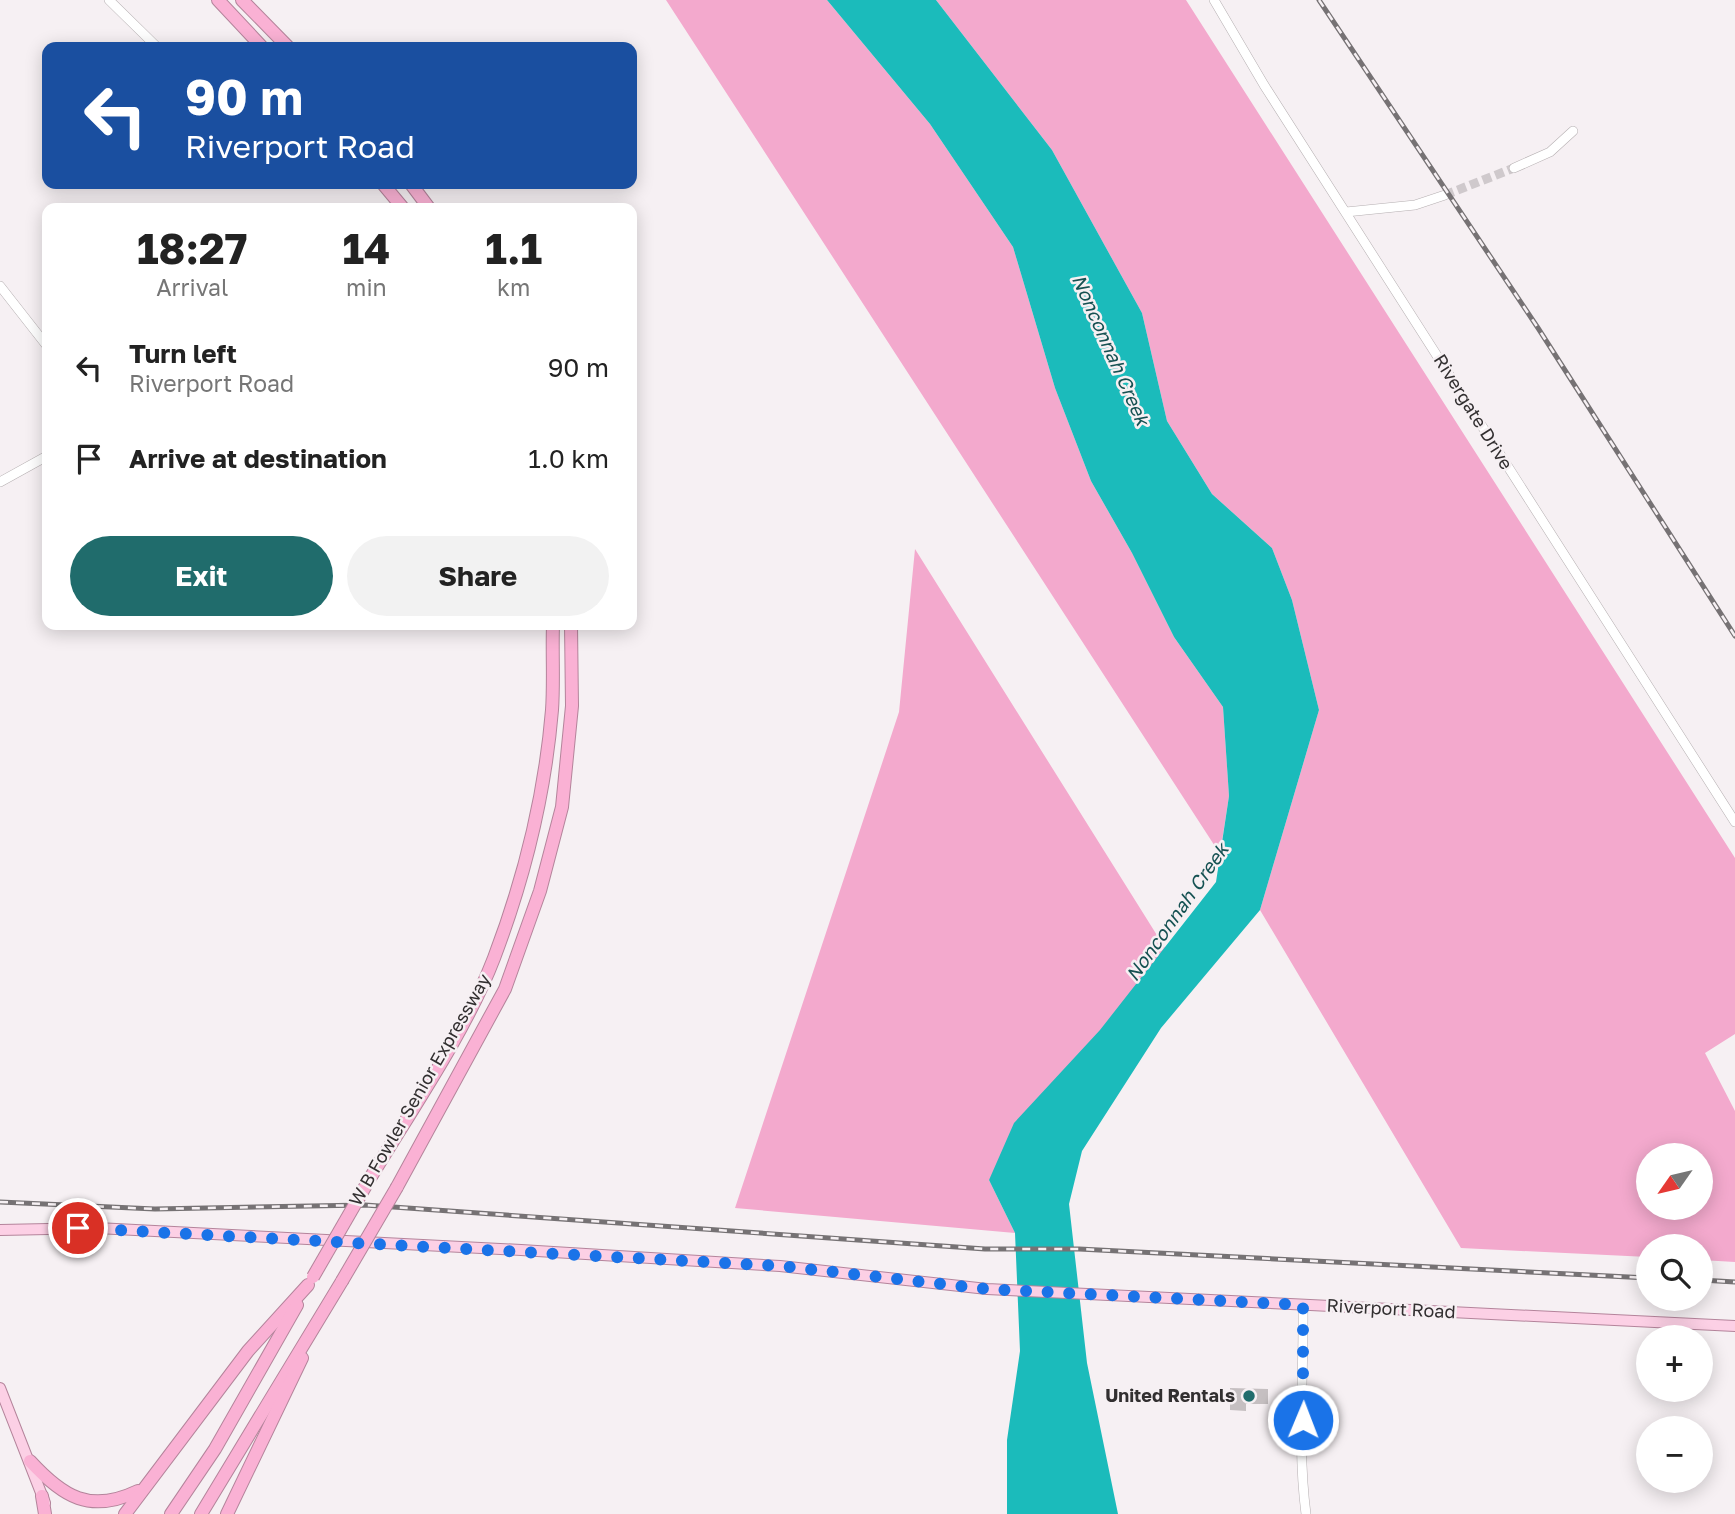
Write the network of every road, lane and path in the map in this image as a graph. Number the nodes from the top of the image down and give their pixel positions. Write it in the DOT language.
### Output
graph roads {
  1 [pos="109,0"];
  2 [pos="210,0"];
  3 [pos="218,0"];
  4 [pos="244,0"];
  5 [pos="1214,0"];
  6 [pos="243,27"];
  7 [pos="153,42"];
  8 [pos="257,42"];
  9 [pos="283,42"];
  10 [pos="1573,131"];
  11 [pos="1514,168"];
  12 [pos="387,189"];
  13 [pos="1445,195"];
  14 [pos="399,203"];
  15 [pos="1346,212"];
  16 [pos="0,286"];
  17 [pos="42,340"];
  18 [pos="42,459"];
  19 [pos="0,482"];
  20 [pos="553,630"];
  21 [pos="571,630"];
  22 [pos="1735,822"];
  23 [pos="0,1230"];
  24 [pos="310,1281"];
  25 [pos="1303,1305"];
  26 [pos="327,1307"];
  27 [pos="1735,1325"];
  28 [pos="0,1388"];
  29 [pos="30,1461"];
  30 [pos="147,1485"];
  31 [pos="42,1496"];
  32 [pos="47,1514"];
  33 [pos="125,1514"];
  34 [pos="171,1514"];
  35 [pos="201,1514"];
  36 [pos="227,1514"];
  37 [pos="1306,1514"];
  1 -- 7 [label="street"];
  2 -- 6 [label="highway"];
  3 -- 6 [label="highway"];
  4 -- 9 [label="highway"];
  5 -- 15 [label="street, Rivergate Drive"];
  6 -- 8 [label="highway"];
  10 -- 11 [label="street"];
  12 -- 14 [label="highway"];
  13 -- 15 [label="street"];
  15 -- 22 [label="street, Rivergate Drive"];
  16 -- 17 [label="street"];
  18 -- 19 [label="street"];
  20 -- 24 [label="highway, W B Fowler Senior Expressway, bridge"];
  21 -- 26 [label="highway, W B Fowler Senior Expressway, bridge"];
  23 -- 25 [label="main road, Riverport Road"];
  24 -- 30 [label="highway"];
  24 -- 34 [label="highway, W B Fowler Senior Expressway"];
  25 -- 27 [label="main road, Riverport Road"];
  25 -- 37 [label="street"];
  26 -- 35 [label="highway, W B Fowler Senior Expressway"];
  26 -- 36 [label="highway"];
  28 -- 29 [label="main road"];
  29 -- 30 [label="highway"];
  29 -- 31 [label="main road"];
  30 -- 33 [label="highway"];
  31 -- 32 [label="highway"];
}
